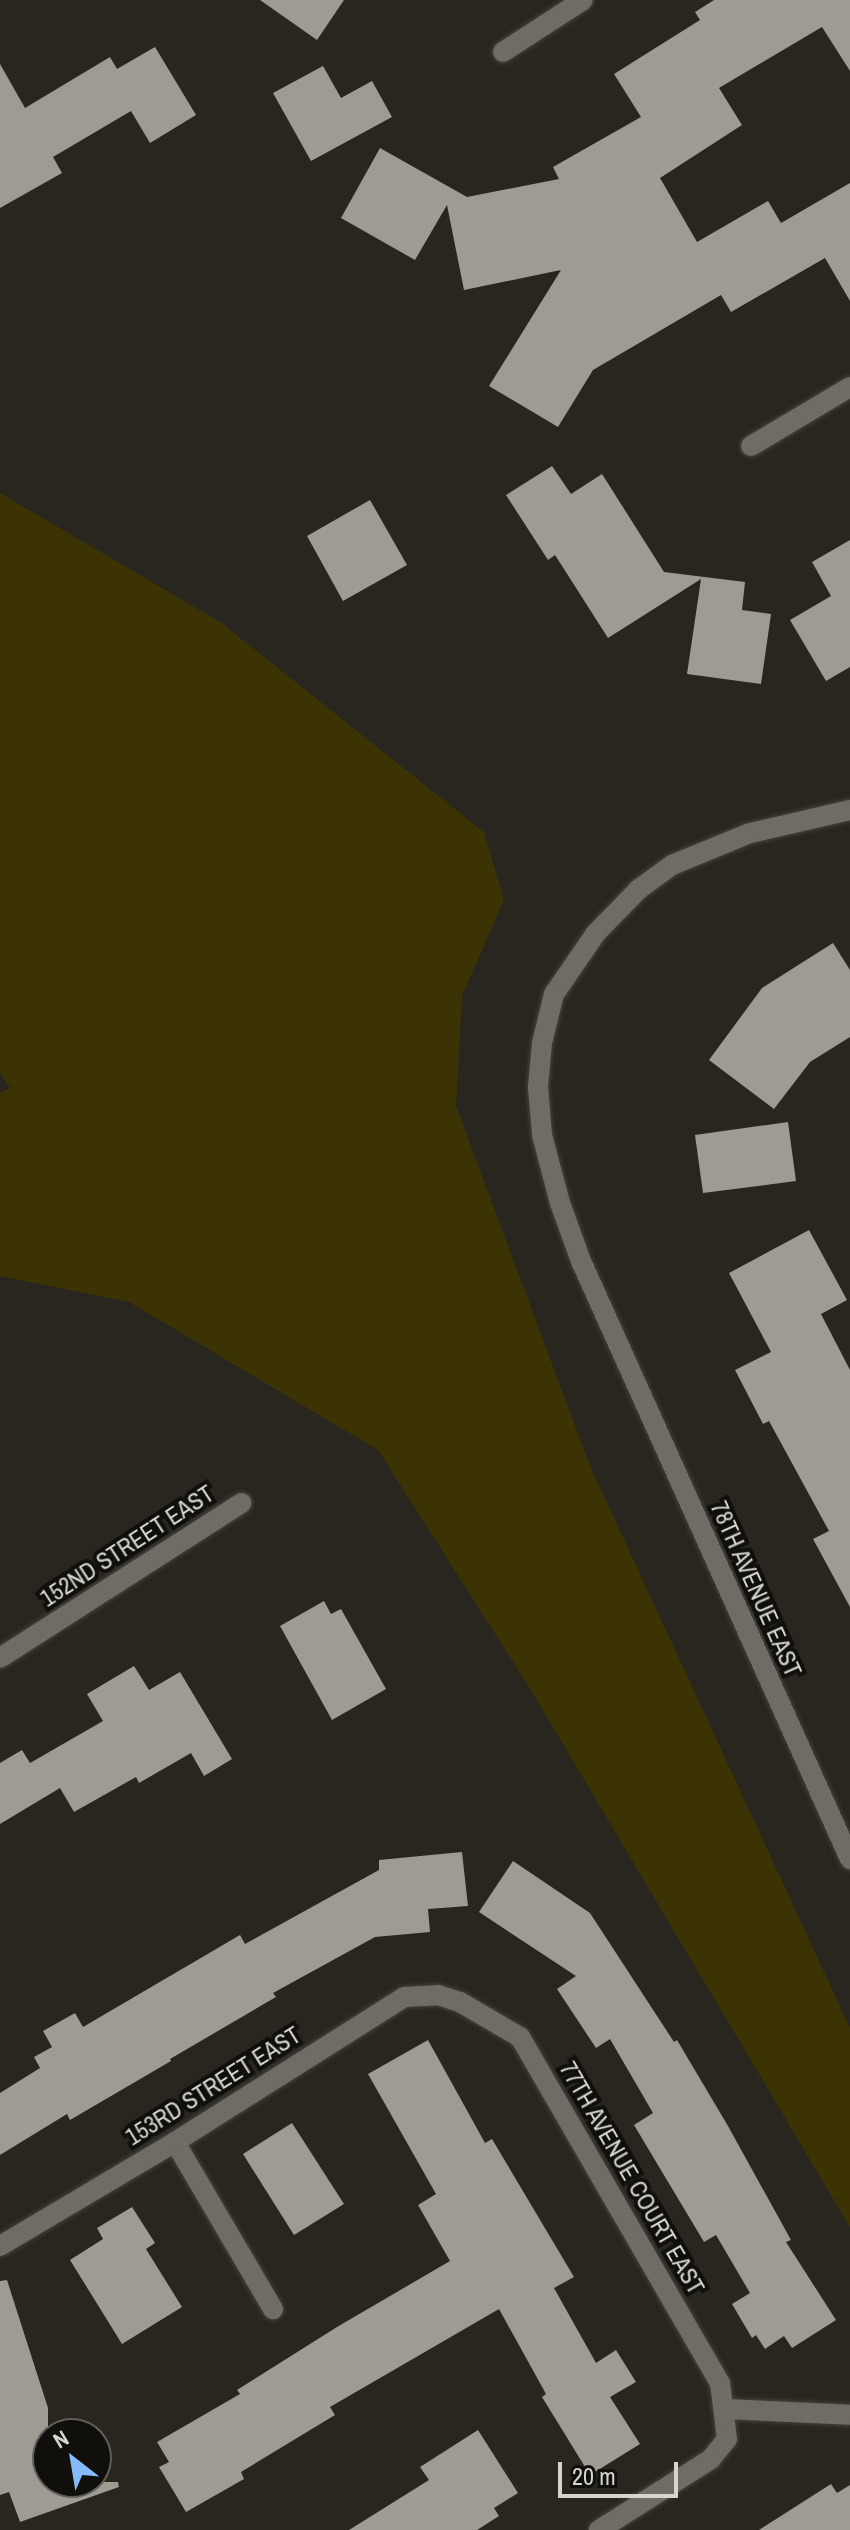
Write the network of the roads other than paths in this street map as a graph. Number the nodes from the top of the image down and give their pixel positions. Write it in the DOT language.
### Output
graph roads {
  1 [pos="583,0"];
  2 [pos="503,52"];
  3 [pos="850,387"];
  4 [pos="751,446"];
  5 [pos="850,810"];
  6 [pos="241,1503"];
  7 [pos="0,1658"];
  8 [pos="850,1859"];
  9 [pos="460,2002"];
  10 [pos="175,2142"];
  11 [pos="0,2246"];
  12 [pos="273,2309"];
  13 [pos="725,2409"];
  14 [pos="850,2415"];
  15 [pos="599,2530"];
  1 -- 2 [label="street"];
  3 -- 4 [label="street"];
  5 -- 8 [label="street, 78TH AVENUE EAST"];
  6 -- 7 [label="street, 152ND STREET EAST"];
  9 -- 10 [label="street, 153RD STREET EAST"];
  9 -- 13 [label="street, 77TH AVENUE COURT EAST"];
  10 -- 11 [label="street, 153RD STREET EAST"];
  10 -- 12 [label="street"];
  13 -- 14 [label="street"];
  13 -- 15 [label="street"];
}
